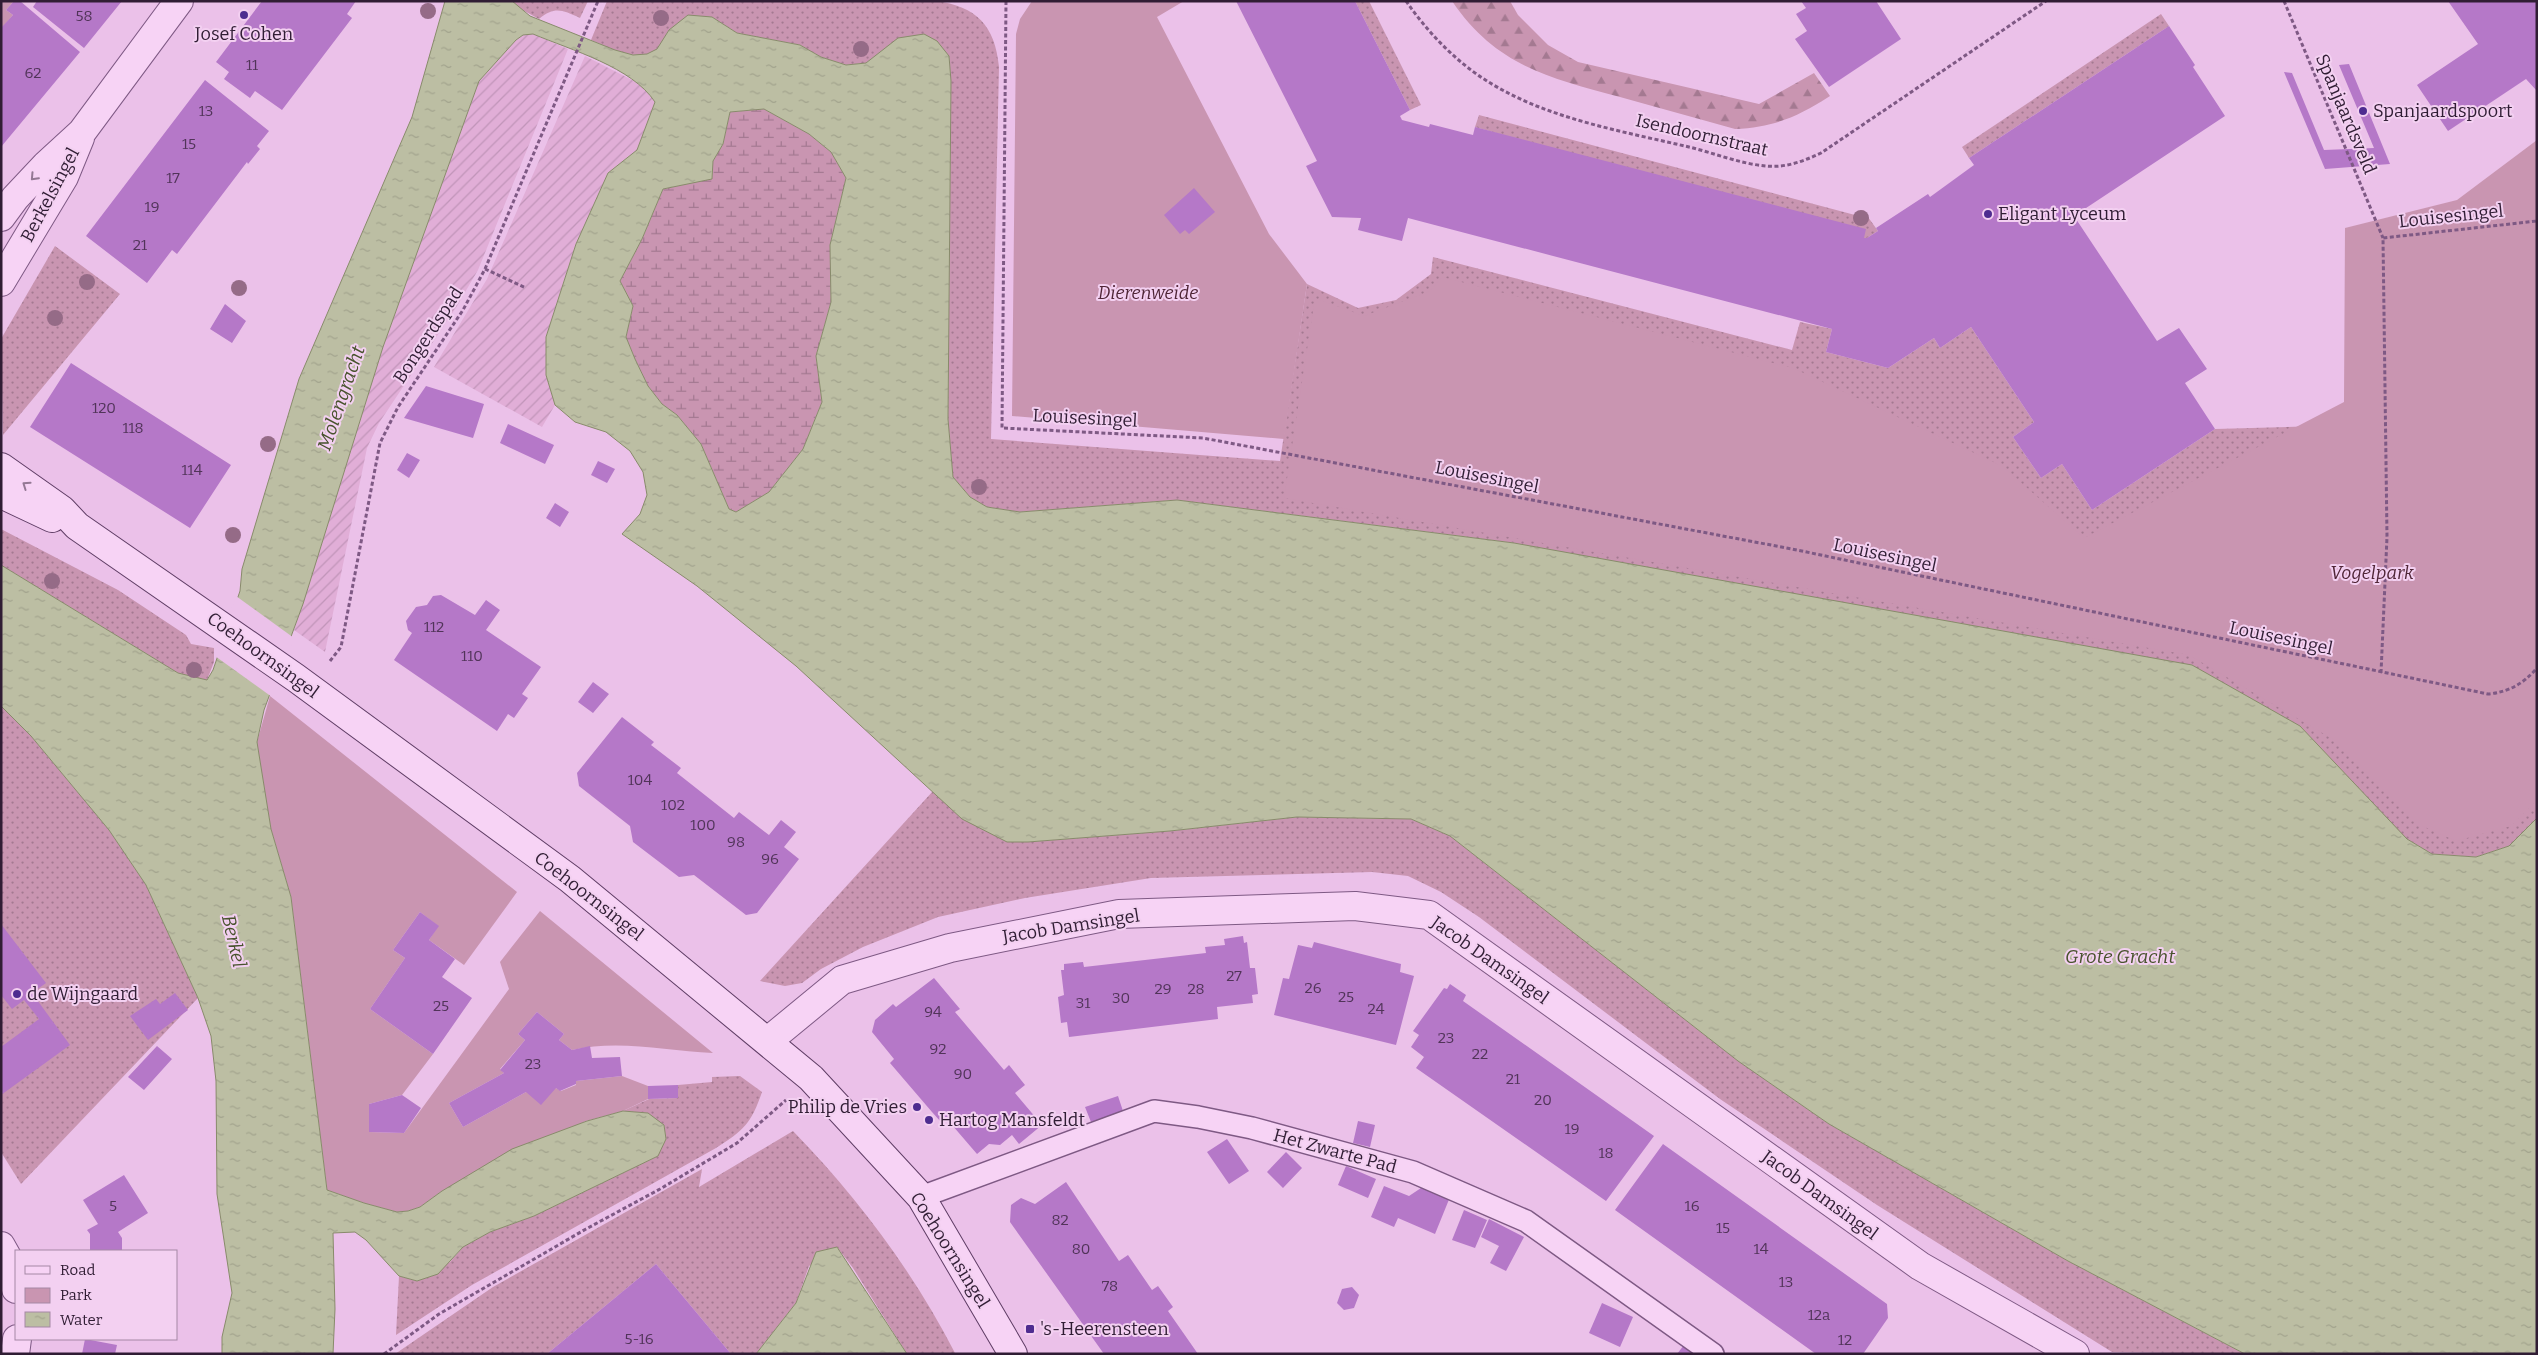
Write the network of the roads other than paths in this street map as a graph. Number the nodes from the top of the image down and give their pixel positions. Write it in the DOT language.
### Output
graph roads {
  1 [pos="179,1"];
  2 [pos="82,132"];
  3 [pos="1,216"];
  4 [pos="1,282"];
  5 [pos="1,467"];
  6 [pos="1,494"];
  7 [pos="77,526"];
  8 [pos="768,1041"];
  9 [pos="921,1197"];
  10 [pos="1,1246"];
  11 [pos="15,1284"];
  12 [pos="17,1340"];
  13 [pos="15,1354"];
  14 [pos="1013,1354"];
  15 [pos="1712,1354"];
  16 [pos="2075,1354"];
  1 -- 2 [label="street, Berkelsingel"];
  2 -- 3 [label="street, Berkelsingel, one-way"];
  2 -- 4 [label="street, Berkelsingel"];
  7 -- 5 [label="street, Coehoornsingel, one-way"];
  6 -- 7 [label="street, Coehoornsingel"];
  7 -- 8 [label="street, Coehoornsingel"];
  8 -- 9 [label="street, Coehoornsingel"];
  8 -- 16 [label="street, Jacob Damsingel"];
  9 -- 14 [label="street, Coehoornsingel"];
  9 -- 15 [label="lane, Het Zwarte Pad"];
  10 -- 11 [label="street"];
  12 -- 13 [label="street"];
}
